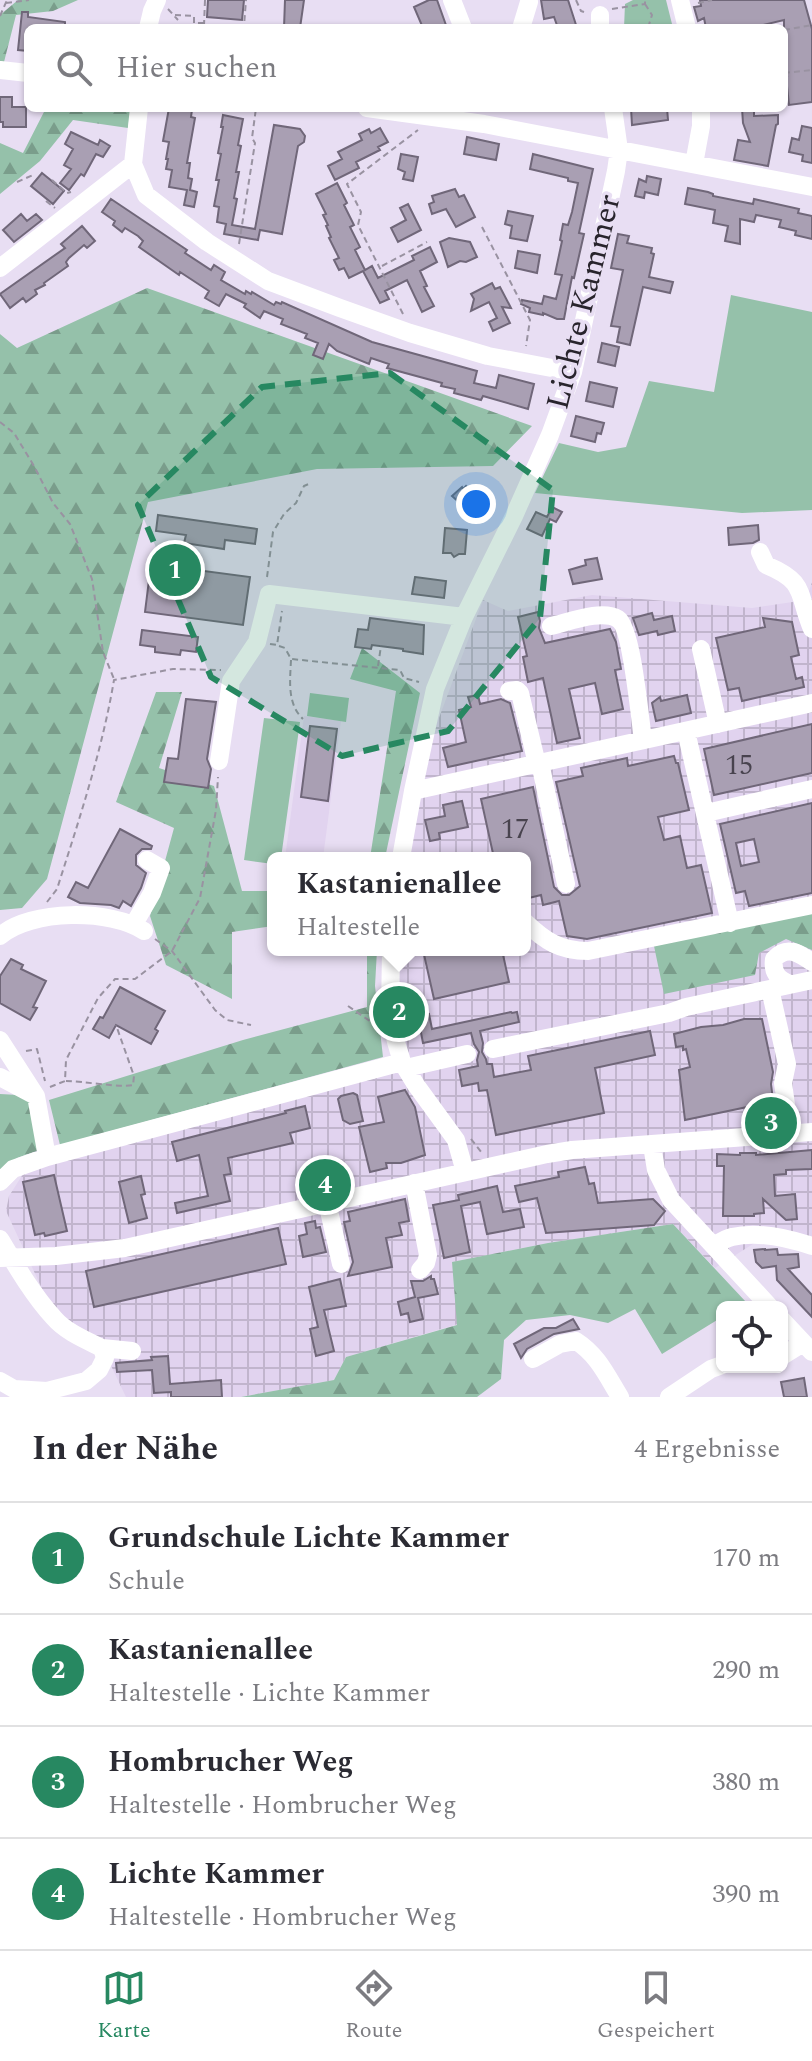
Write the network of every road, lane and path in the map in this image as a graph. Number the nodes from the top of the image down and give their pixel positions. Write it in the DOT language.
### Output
graph roads {
  1 [pos="29,0"];
  2 [pos="157,0"];
  3 [pos="205,0"];
  4 [pos="246,0"];
  5 [pos="452,0"];
  6 [pos="680,0"];
  7 [pos="7,1"];
  8 [pos="529,2"];
  9 [pos="645,2"];
  10 [pos="173,15"];
  11 [pos="0,16"];
  12 [pos="600,22"];
  13 [pos="204,23"];
  14 [pos="149,24"];
  15 [pos="244,24"];
  16 [pos="461,24"];
  17 [pos="522,24"];
  18 [pos="649,24"];
  19 [pos="686,24"];
  20 [pos="812,25"];
  21 [pos="788,29"];
  22 [pos="0,70"];
  23 [pos="812,70"];
  24 [pos="24,73"];
  25 [pos="788,73"];
  26 [pos="139,112"];
  27 [pos="255,112"];
  28 [pos="401,112"];
  29 [pos="614,112"];
  30 [pos="701,112"];
  31 [pos="426,115"];
  32 [pos="483,116"];
  33 [pos="619,150"];
  34 [pos="133,164"];
  35 [pos="694,164"];
  36 [pos="33,175"];
  37 [pos="52,180"];
  38 [pos="17,182"];
  39 [pos="812,187"];
  40 [pos="79,192"];
  41 [pos="46,201"];
  42 [pos="52,206"];
  43 [pos="242,227"];
  44 [pos="482,227"];
  45 [pos="427,242"];
  46 [pos="379,267"];
  47 [pos="0,268"];
  48 [pos="402,330"];
  49 [pos="523,362"];
  50 [pos="573,372"];
  51 [pos="0,422"];
  52 [pos="311,483"];
  53 [pos="289,510"];
  54 [pos="760,552"];
  55 [pos="464,617"];
  56 [pos="551,626"];
  57 [pos="812,629"];
  58 [pos="277,645"];
  59 [pos="381,646"];
  60 [pos="701,649"];
  61 [pos="291,659"];
  62 [pos="378,667"];
  63 [pos="238,671"];
  64 [pos="114,680"];
  65 [pos="436,685"];
  66 [pos="509,691"];
  67 [pos="812,703"];
  68 [pos="303,719"];
  69 [pos="718,724"];
  70 [pos="686,731"];
  71 [pos="643,740"];
  72 [pos="219,761"];
  73 [pos="538,763"];
  74 [pos="812,789"];
  75 [pos="413,791"];
  76 [pos="706,813"];
  77 [pos="402,852"];
  78 [pos="147,860"];
  79 [pos="566,884"];
  80 [pos="812,905"];
  81 [pos="33,920"];
  82 [pos="730,923"];
  83 [pos="531,928"];
  84 [pos="0,936"];
  85 [pos="162,943"];
  86 [pos="172,951"];
  87 [pos="391,956"];
  88 [pos="812,962"];
  89 [pos="812,980"];
  90 [pos="790,984"];
  91 [pos="770,989"];
  92 [pos="348,1006"];
  93 [pos="116,1025"];
  94 [pos="251,1025"];
  95 [pos="380,1028"];
  96 [pos="0,1040"];
  97 [pos="493,1049"];
  98 [pos="467,1054"];
  99 [pos="404,1065"];
  100 [pos="0,1077"];
  101 [pos="65,1081"];
  102 [pos="36,1096"];
  103 [pos="812,1132"];
  104 [pos="790,1134"];
  105 [pos="652,1145"];
  106 [pos="47,1157"];
  107 [pos="465,1172"];
  108 [pos="0,1182"];
  109 [pos="414,1183"];
  110 [pos="327,1202"];
  111 [pos="0,1239"];
  112 [pos="714,1246"];
  113 [pos="812,1246"];
  114 [pos="5,1258"];
  115 [pos="341,1264"];
  116 [pos="420,1270"];
  117 [pos="764,1301"];
  118 [pos="788,1326"];
  119 [pos="102,1348"];
  120 [pos="808,1348"];
  121 [pos="132,1351"];
  122 [pos="788,1354"];
  123 [pos="533,1359"];
  124 [pos="716,1367"];
  125 [pos="7,1385"];
  126 [pos="620,1397"];
  127 [pos="669,1397"];
  1 -- 7 [label="path"];
  2 -- 14 [label="street"];
  3 -- 13 [label="path"];
  4 -- 15 [label="path"];
  5 -- 16 [label="street"];
  6 -- 19 [label="street"];
  7 -- 11 [label="path"];
  8 -- 17 [label="street"];
  9 -- 12 [label="path"];
  9 -- 18 [label="path"];
  10 -- 13 [label="path"];
  20 -- 21 [label="path"];
  22 -- 24 [label="street"];
  23 -- 25 [label="path"];
  26 -- 34 [label="street"];
  27 -- 43 [label="path"];
  28 -- 31 [label="street"];
  29 -- 33 [label="street, Lichte Kammer"];
  30 -- 35 [label="street"];
  31 -- 32 [label="street"];
  31 -- 46 [label="path"];
  32 -- 33 [label="street"];
  33 -- 35 [label="street"];
  33 -- 50 [label="street, Lichte Kammer"];
  34 -- 40 [label="street"];
  34 -- 48 [label="street"];
  35 -- 39 [label="street"];
  36 -- 38 [label="path"];
  37 -- 40 [label="path"];
  40 -- 47 [label="street"];
  41 -- 42 [label="path"];
  44 -- 49 [label="path"];
  45 -- 46 [label="path"];
  46 -- 48 [label="path"];
  48 -- 49 [label="street"];
  49 -- 50 [label="street"];
  50 -- 55 [label="street, Lichte Kammer"];
  51 -- 64 [label="path"];
  52 -- 53 [label="path"];
  54 -- 57 [label="street"];
  55 -- 63 [label="street"];
  55 -- 65 [label="street, Lichte Kammer"];
  56 -- 71 [label="street"];
  58 -- 61 [label="path"];
  59 -- 62 [label="path"];
  60 -- 69 [label="street"];
  61 -- 62 [label="path"];
  61 -- 68 [label="path"];
  62 -- 65 [label="path"];
  63 -- 64 [label="path"];
  63 -- 72 [label="street"];
  64 -- 81 [label="path"];
  65 -- 75 [label="street, Lichte Kammer"];
  66 -- 73 [label="street"];
  67 -- 69 [label="street"];
  69 -- 70 [label="street"];
  70 -- 71 [label="street"];
  70 -- 76 [label="street"];
  71 -- 73 [label="street"];
  72 -- 86 [label="path"];
  73 -- 75 [label="street"];
  73 -- 79 [label="street"];
  74 -- 76 [label="street"];
  75 -- 77 [label="street, Lichte Kammer"];
  76 -- 82 [label="street"];
  78 -- 81 [label="street"];
  80 -- 82 [label="street"];
  81 -- 84 [label="street"];
  82 -- 83 [label="street"];
  85 -- 86 [label="path"];
  86 -- 94 [label="path"];
  86 -- 101 [label="path"];
  87 -- 99 [label="street"];
  88 -- 90 [label="street"];
  89 -- 90 [label="street"];
  90 -- 91 [label="street"];
  91 -- 97 [label="street"];
  91 -- 104 [label="street"];
  92 -- 95 [label="path"];
  93 -- 101 [label="path"];
  96 -- 102 [label="street"];
  98 -- 99 [label="street"];
  99 -- 106 [label="street"];
  99 -- 107 [label="street"];
  100 -- 102 [label="street"];
  101 -- 102 [label="path"];
  102 -- 106 [label="street"];
  103 -- 104 [label="street"];
  104 -- 105 [label="street"];
  105 -- 107 [label="street"];
  105 -- 112 [label="street"];
  106 -- 108 [label="street"];
  107 -- 109 [label="street"];
  109 -- 110 [label="street"];
  109 -- 116 [label="street"];
  110 -- 114 [label="street"];
  110 -- 115 [label="street"];
  111 -- 114 [label="street"];
  112 -- 113 [label="street"];
  112 -- 117 [label="street"];
  114 -- 119 [label="street"];
  118 -- 120 [label="street"];
  119 -- 121 [label="street"];
  119 -- 125 [label="street"];
  120 -- 122 [label="street"];
  123 -- 126 [label="street"];
  124 -- 127 [label="street"];
}
